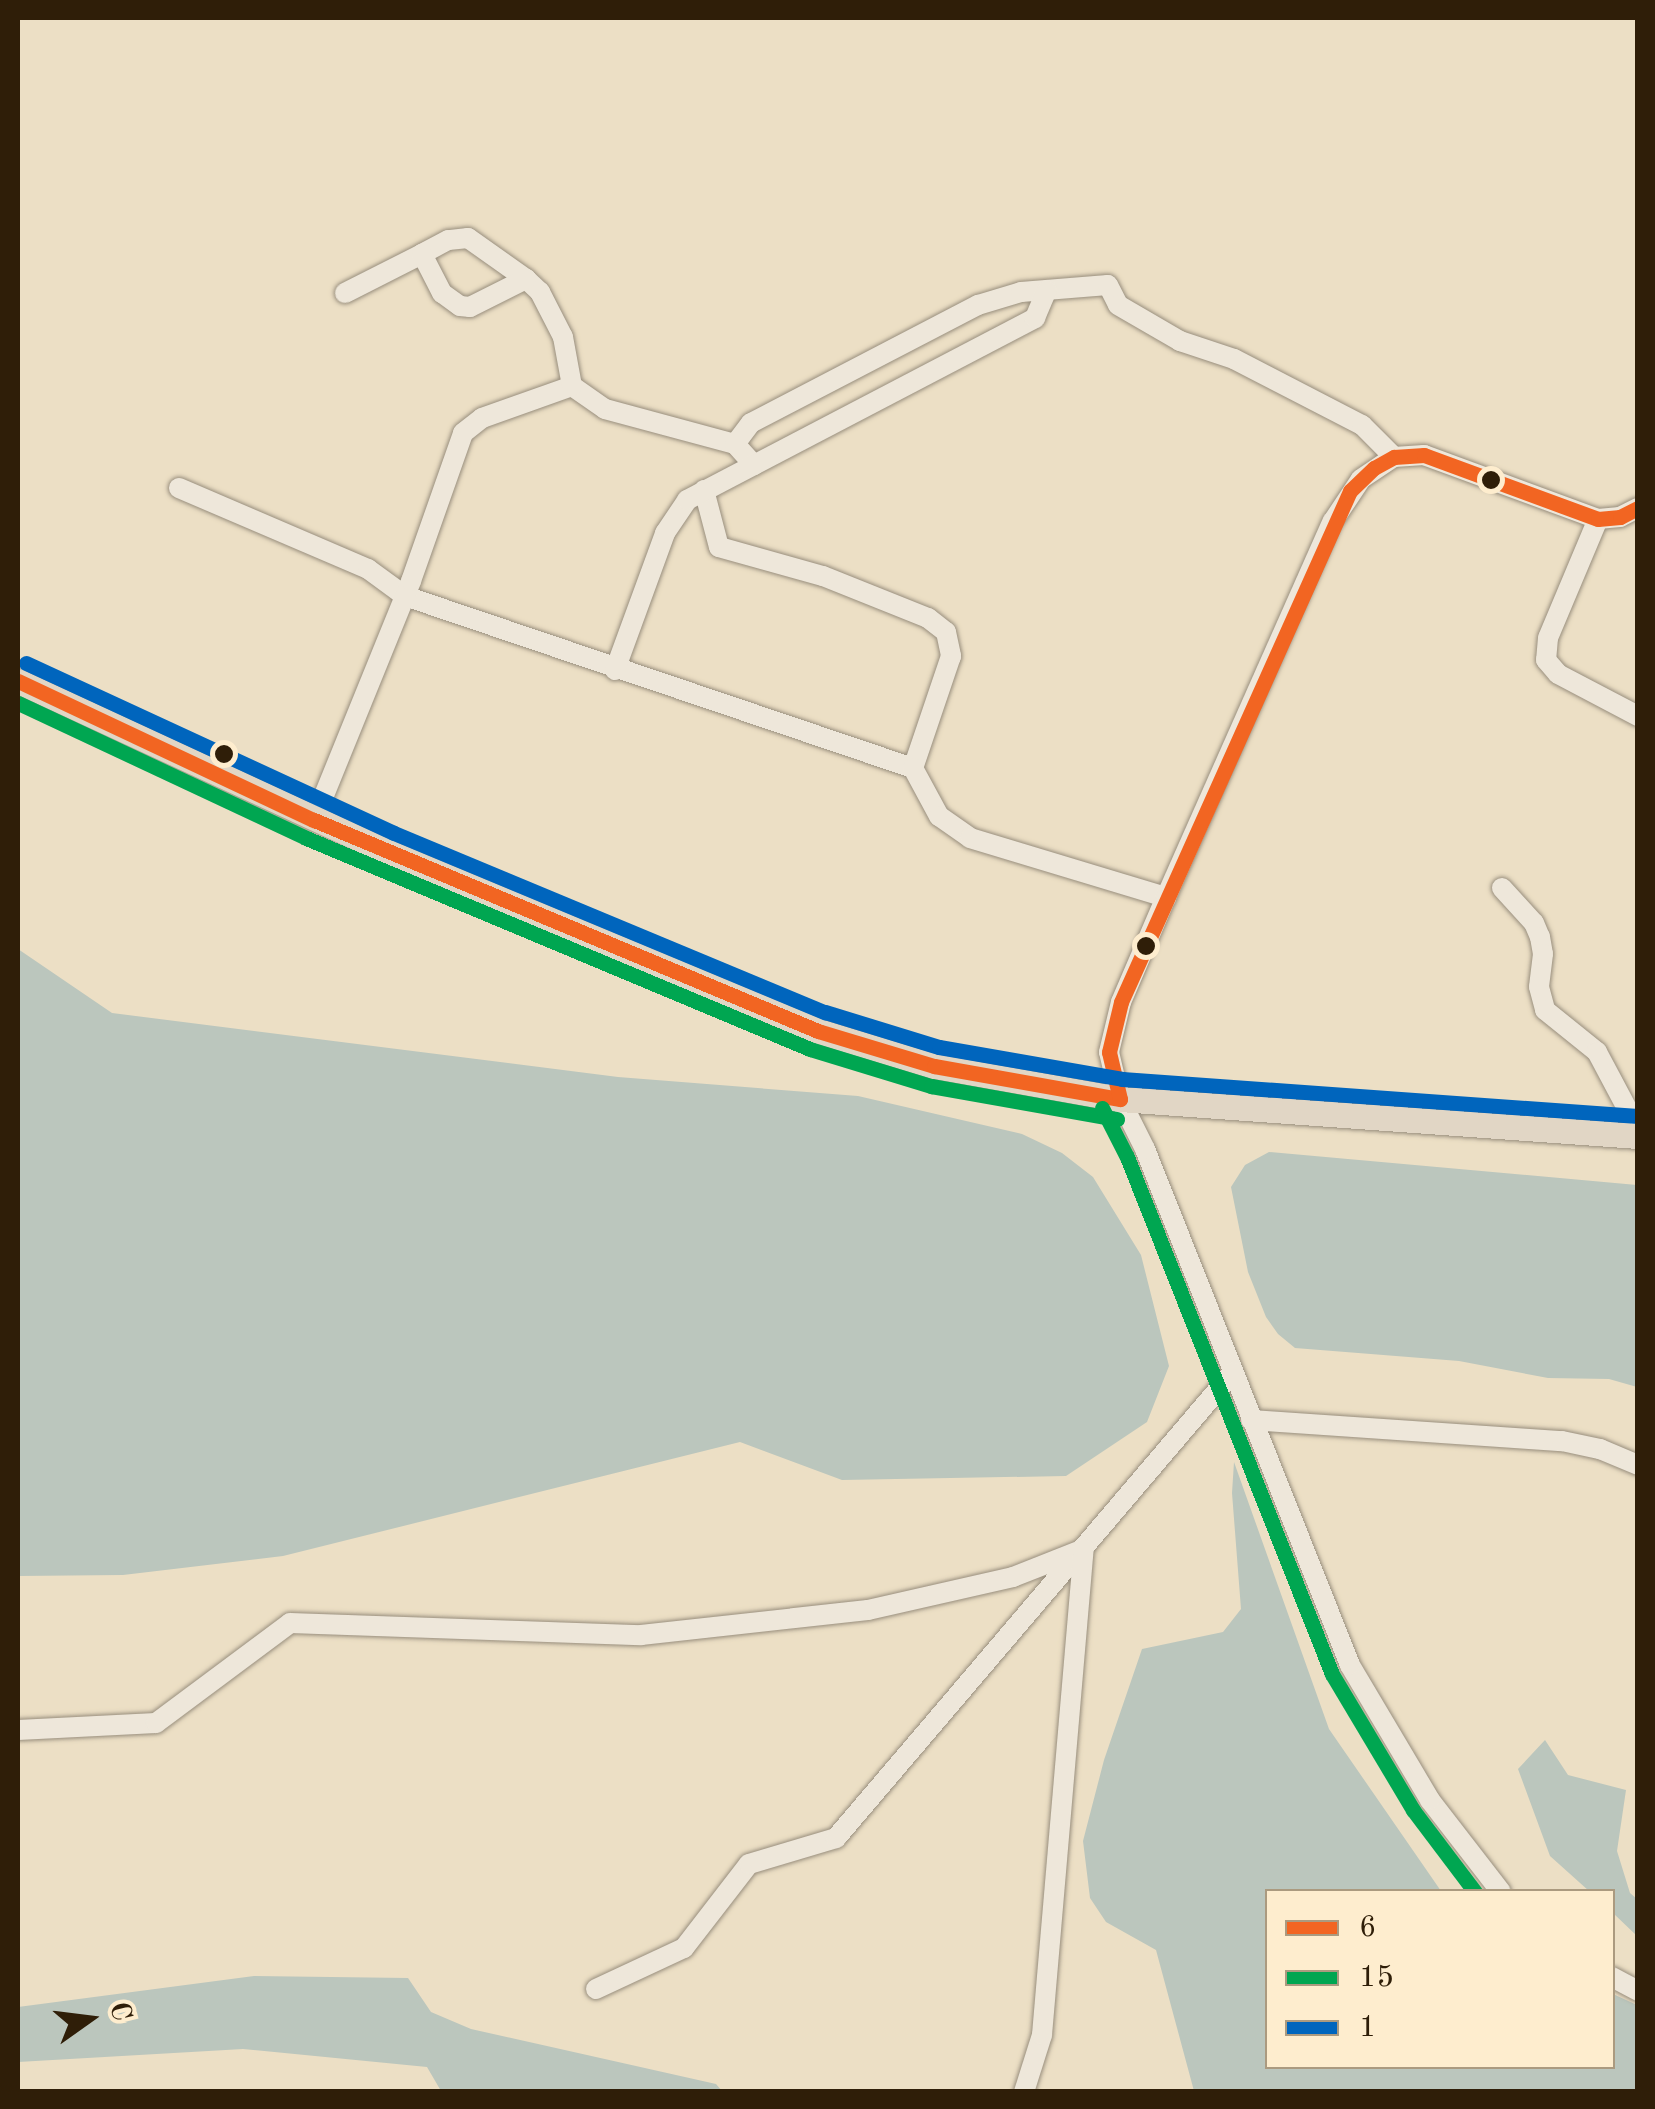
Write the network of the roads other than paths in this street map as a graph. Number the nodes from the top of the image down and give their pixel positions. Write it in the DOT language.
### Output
graph roads {
  1 [pos="422,254"];
  2 [pos="526,279"];
  3 [pos="1047,290"];
  4 [pos="345,294"];
  5 [pos="572,386"];
  6 [pos="736,444"];
  7 [pos="1394,457"];
  8 [pos="754,465"];
  9 [pos="179,488"];
  10 [pos="704,490"];
  11 [pos="1632,517"];
  12 [pos="1598,519"];
  13 [pos="405,596"];
  14 [pos="616,670"];
  15 [pos="18,681"];
  16 [pos="1638,716"];
  17 [pos="913,768"];
  18 [pos="314,820"];
  19 [pos="1502,888"];
  20 [pos="1166,897"];
  21 [pos="1120,1099"];
  22 [pos="1638,1133"];
  23 [pos="1233,1372"];
  24 [pos="1251,1420"];
  25 [pos="1638,1465"];
  26 [pos="1084,1549"];
  27 [pos="18,1730"];
  28 [pos="1499,1889"];
  29 [pos="1615,1979"];
  30 [pos="596,1989"];
  31 [pos="1638,1991"];
  32 [pos="1024,2092"];
  1 -- 2 [label="street"];
  1 -- 2 [label="street"];
  1 -- 4 [label="street"];
  2 -- 5 [label="street"];
  3 -- 6 [label="street"];
  3 -- 7 [label="street"];
  3 -- 8 [label="street"];
  5 -- 6 [label="street"];
  5 -- 13 [label="street"];
  6 -- 8 [label="street"];
  7 -- 12 [label="street"];
  7 -- 20 [label="street"];
  8 -- 10 [label="street"];
  9 -- 13 [label="street"];
  10 -- 14 [label="street"];
  10 -- 17 [label="street"];
  11 -- 12 [label="street"];
  12 -- 16 [label="street"];
  13 -- 14 [label="street"];
  13 -- 18 [label="street"];
  14 -- 17 [label="street"];
  15 -- 18 [label="main road"];
  17 -- 20 [label="street"];
  18 -- 21 [label="main road"];
  19 -- 22 [label="street"];
  20 -- 21 [label="street"];
  21 -- 22 [label="main road"];
  21 -- 23 [label="street"];
  23 -- 24 [label="street"];
  23 -- 26 [label="street"];
  24 -- 25 [label="street"];
  24 -- 28 [label="street"];
  26 -- 27 [label="street"];
  26 -- 30 [label="street"];
  26 -- 32 [label="street"];
  29 -- 31 [label="street"];
}
